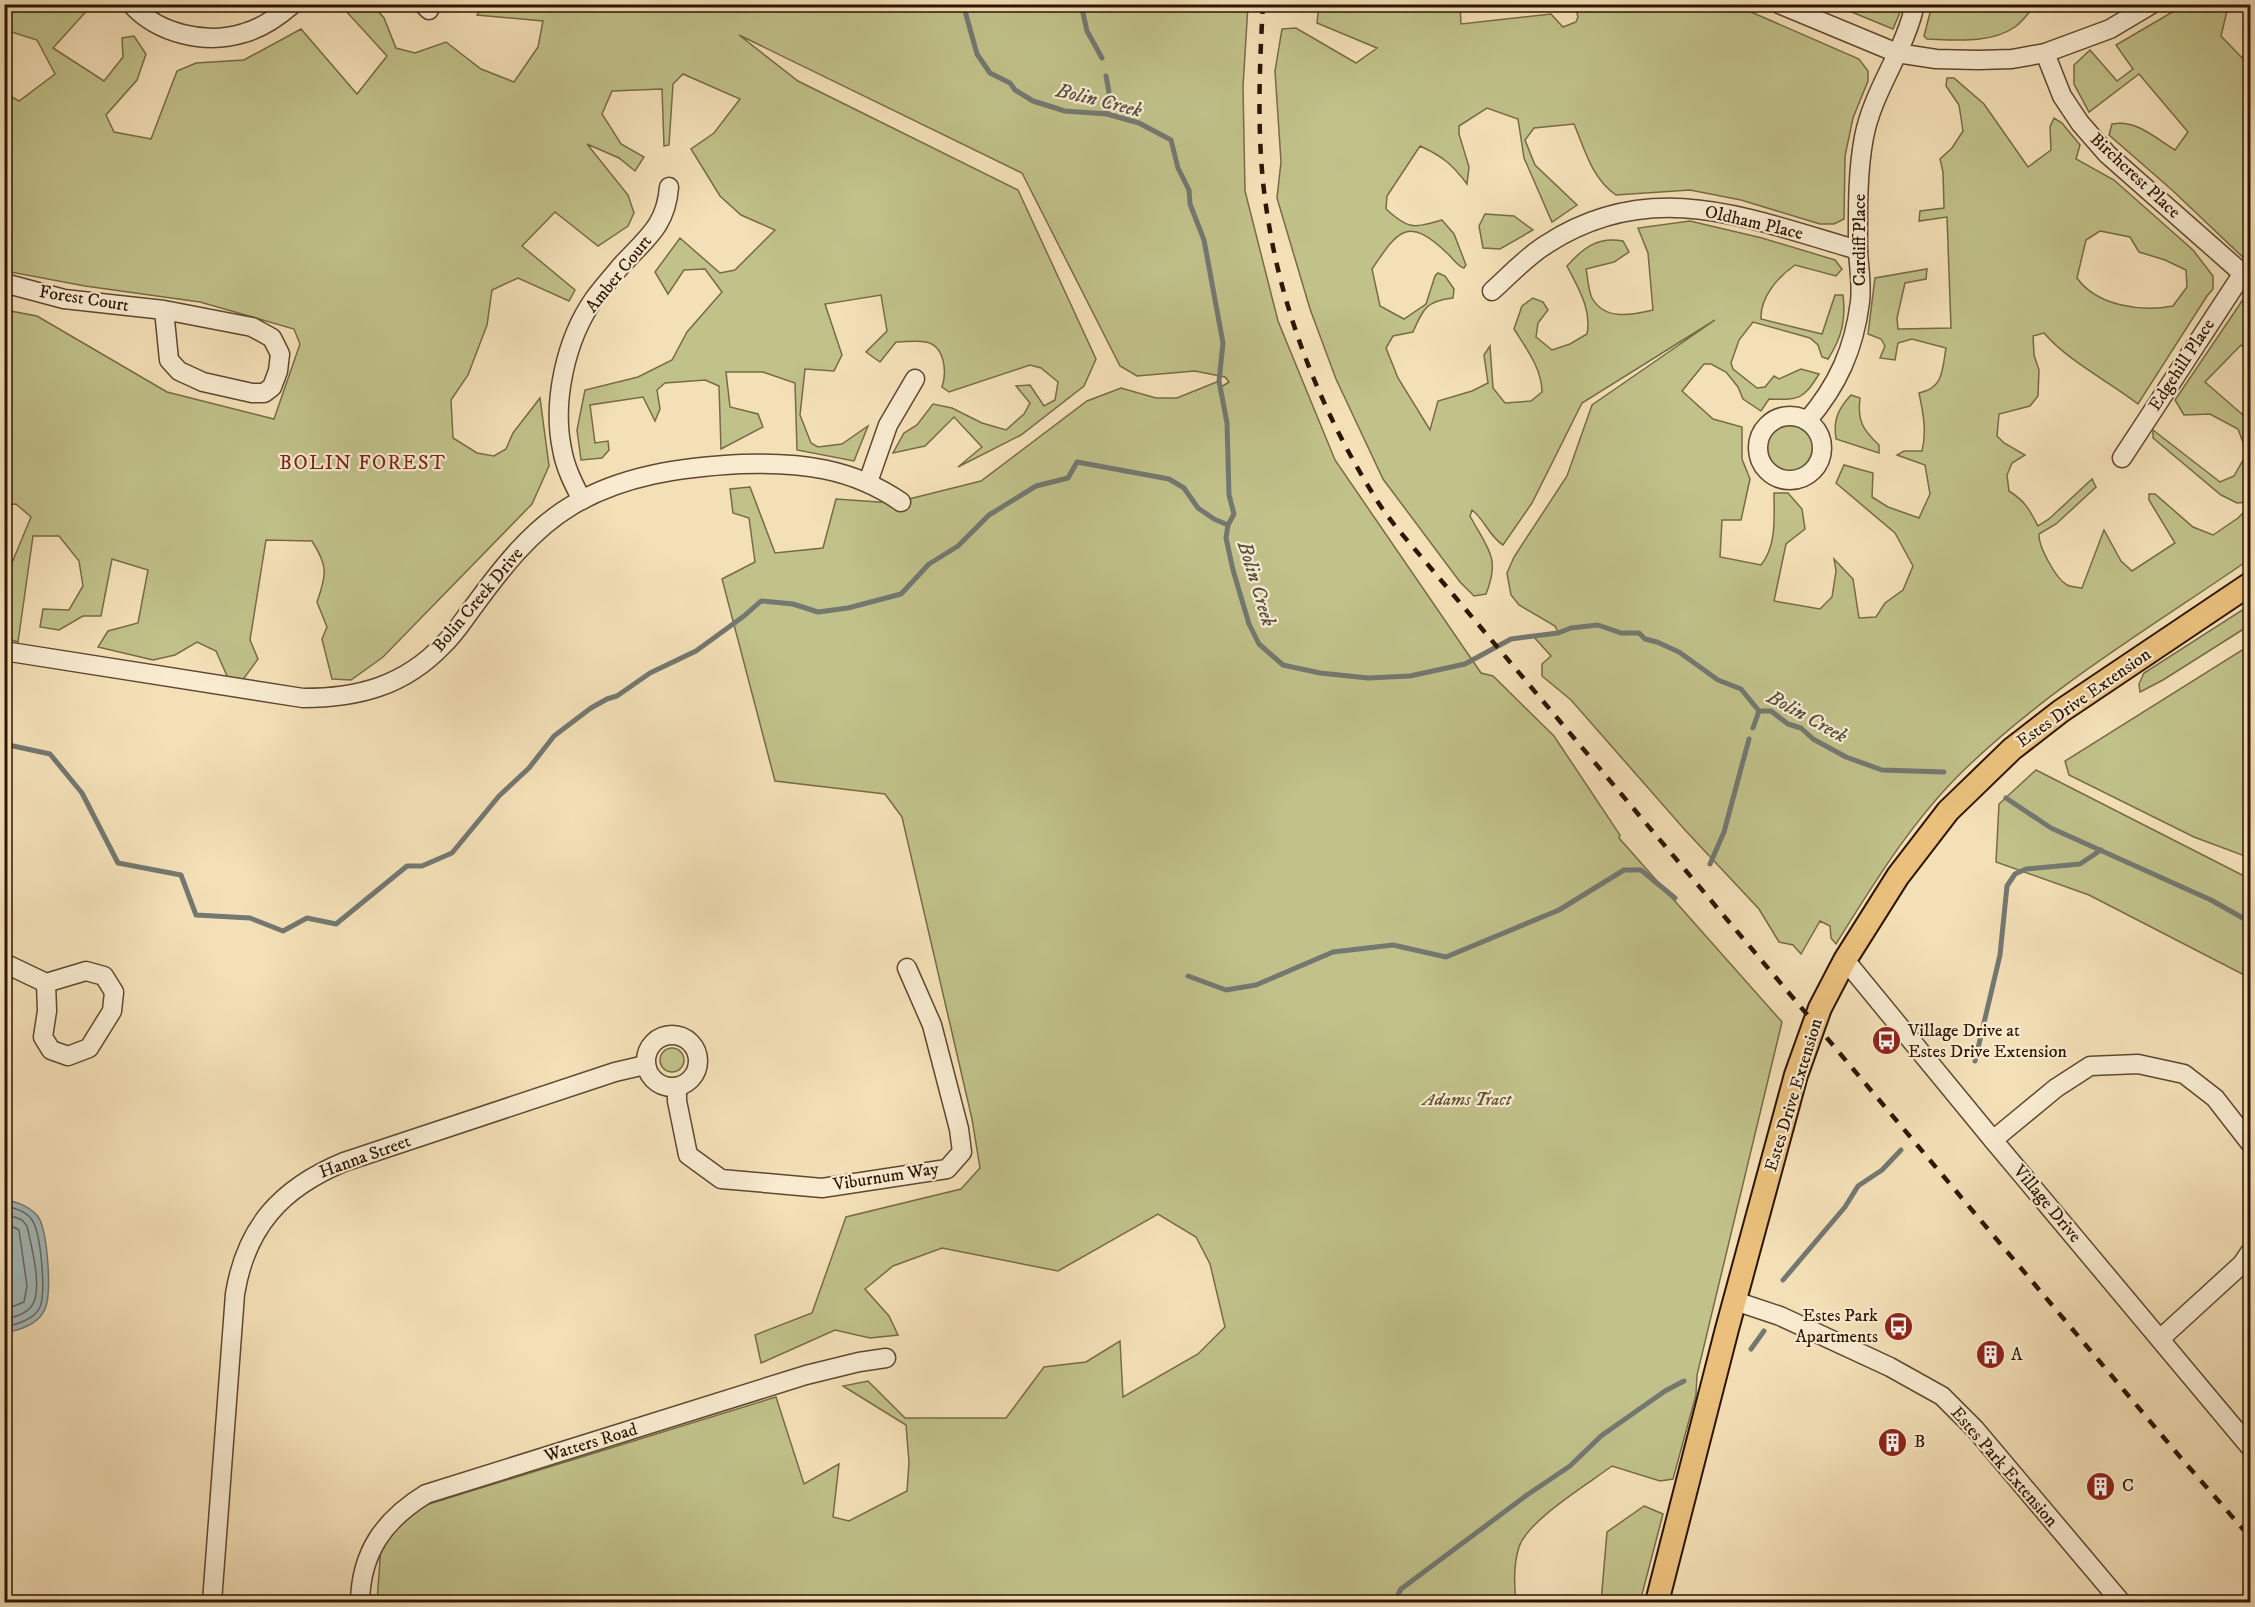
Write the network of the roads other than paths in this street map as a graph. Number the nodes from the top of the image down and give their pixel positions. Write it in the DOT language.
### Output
graph roads {
  1 [pos="131,4"];
  2 [pos="293,4"];
  3 [pos="1779,4"];
  4 [pos="1915,4"];
  5 [pos="2152,4"];
  6 [pos="1897,53"];
  7 [pos="2045,53"];
  8 [pos="669,187"];
  9 [pos="1858,250"];
  10 [pos="2247,277"];
  11 [pos="4,283"];
  12 [pos="1492,291"];
  13 [pos="164,310"];
  14 [pos="915,380"];
  15 [pos="1807,421"];
  16 [pos="2122,458"];
  17 [pos="868,482"];
  18 [pos="582,500"];
  19 [pos="901,502"];
  20 [pos="2250,584"];
  21 [pos="4,651"];
  22 [pos="1845,960"];
  23 [pos="4,963"];
  24 [pos="907,968"];
  25 [pos="46,983"];
  26 [pos="645,1065"];
  27 [pos="677,1088"];
  28 [pos="1993,1140"];
  29 [pos="2250,1143"];
  30 [pos="2250,1252"];
  31 [pos="1735,1301"];
  32 [pos="2160,1339"];
  33 [pos="886,1358"];
  34 [pos="2250,1447"];
  35 [pos="212,1602"];
  36 [pos="360,1602"];
  37 [pos="1657,1602"];
  38 [pos="2121,1602"];
  1 -- 2 [label="street"];
  3 -- 6 [label="street"];
  4 -- 6 [label="street, Cardiff Place"];
  5 -- 7 [label="street"];
  6 -- 7 [label="street"];
  6 -- 9 [label="street, Cardiff Place"];
  7 -- 10 [label="street, Birchcrest Place"];
  8 -- 18 [label="street, Amber Court"];
  9 -- 12 [label="street, Oldham Place"];
  9 -- 15 [label="street, Cardiff Place"];
  10 -- 16 [label="street, Edgehill Place"];
  11 -- 13 [label="street, Forest Court"];
  13 -- 13 [label="street, Forest Court"];
  14 -- 17 [label="street"];
  17 -- 18 [label="street, Bolin Creek Drive"];
  17 -- 19 [label="street, Bolin Creek Drive"];
  18 -- 21 [label="street, Bolin Creek Drive"];
  20 -- 22 [label="main road, Estes Drive Extension"];
  22 -- 28 [label="street, Village Drive"];
  22 -- 31 [label="main road, Estes Drive Extension"];
  23 -- 25 [label="street"];
  24 -- 27 [label="street, Viburnum Way"];
  25 -- 25 [label="street"];
  26 -- 27 [label="street"];
  26 -- 27 [label="street"];
  26 -- 35 [label="street, Hanna Street"];
  28 -- 29 [label="street"];
  28 -- 32 [label="street, Village Drive"];
  30 -- 32 [label="street"];
  31 -- 37 [label="main road, Estes Drive Extension"];
  31 -- 38 [label="street, Estes Park Extension"];
  32 -- 34 [label="street, Village Drive"];
  33 -- 36 [label="street, Watters Road"];
}
